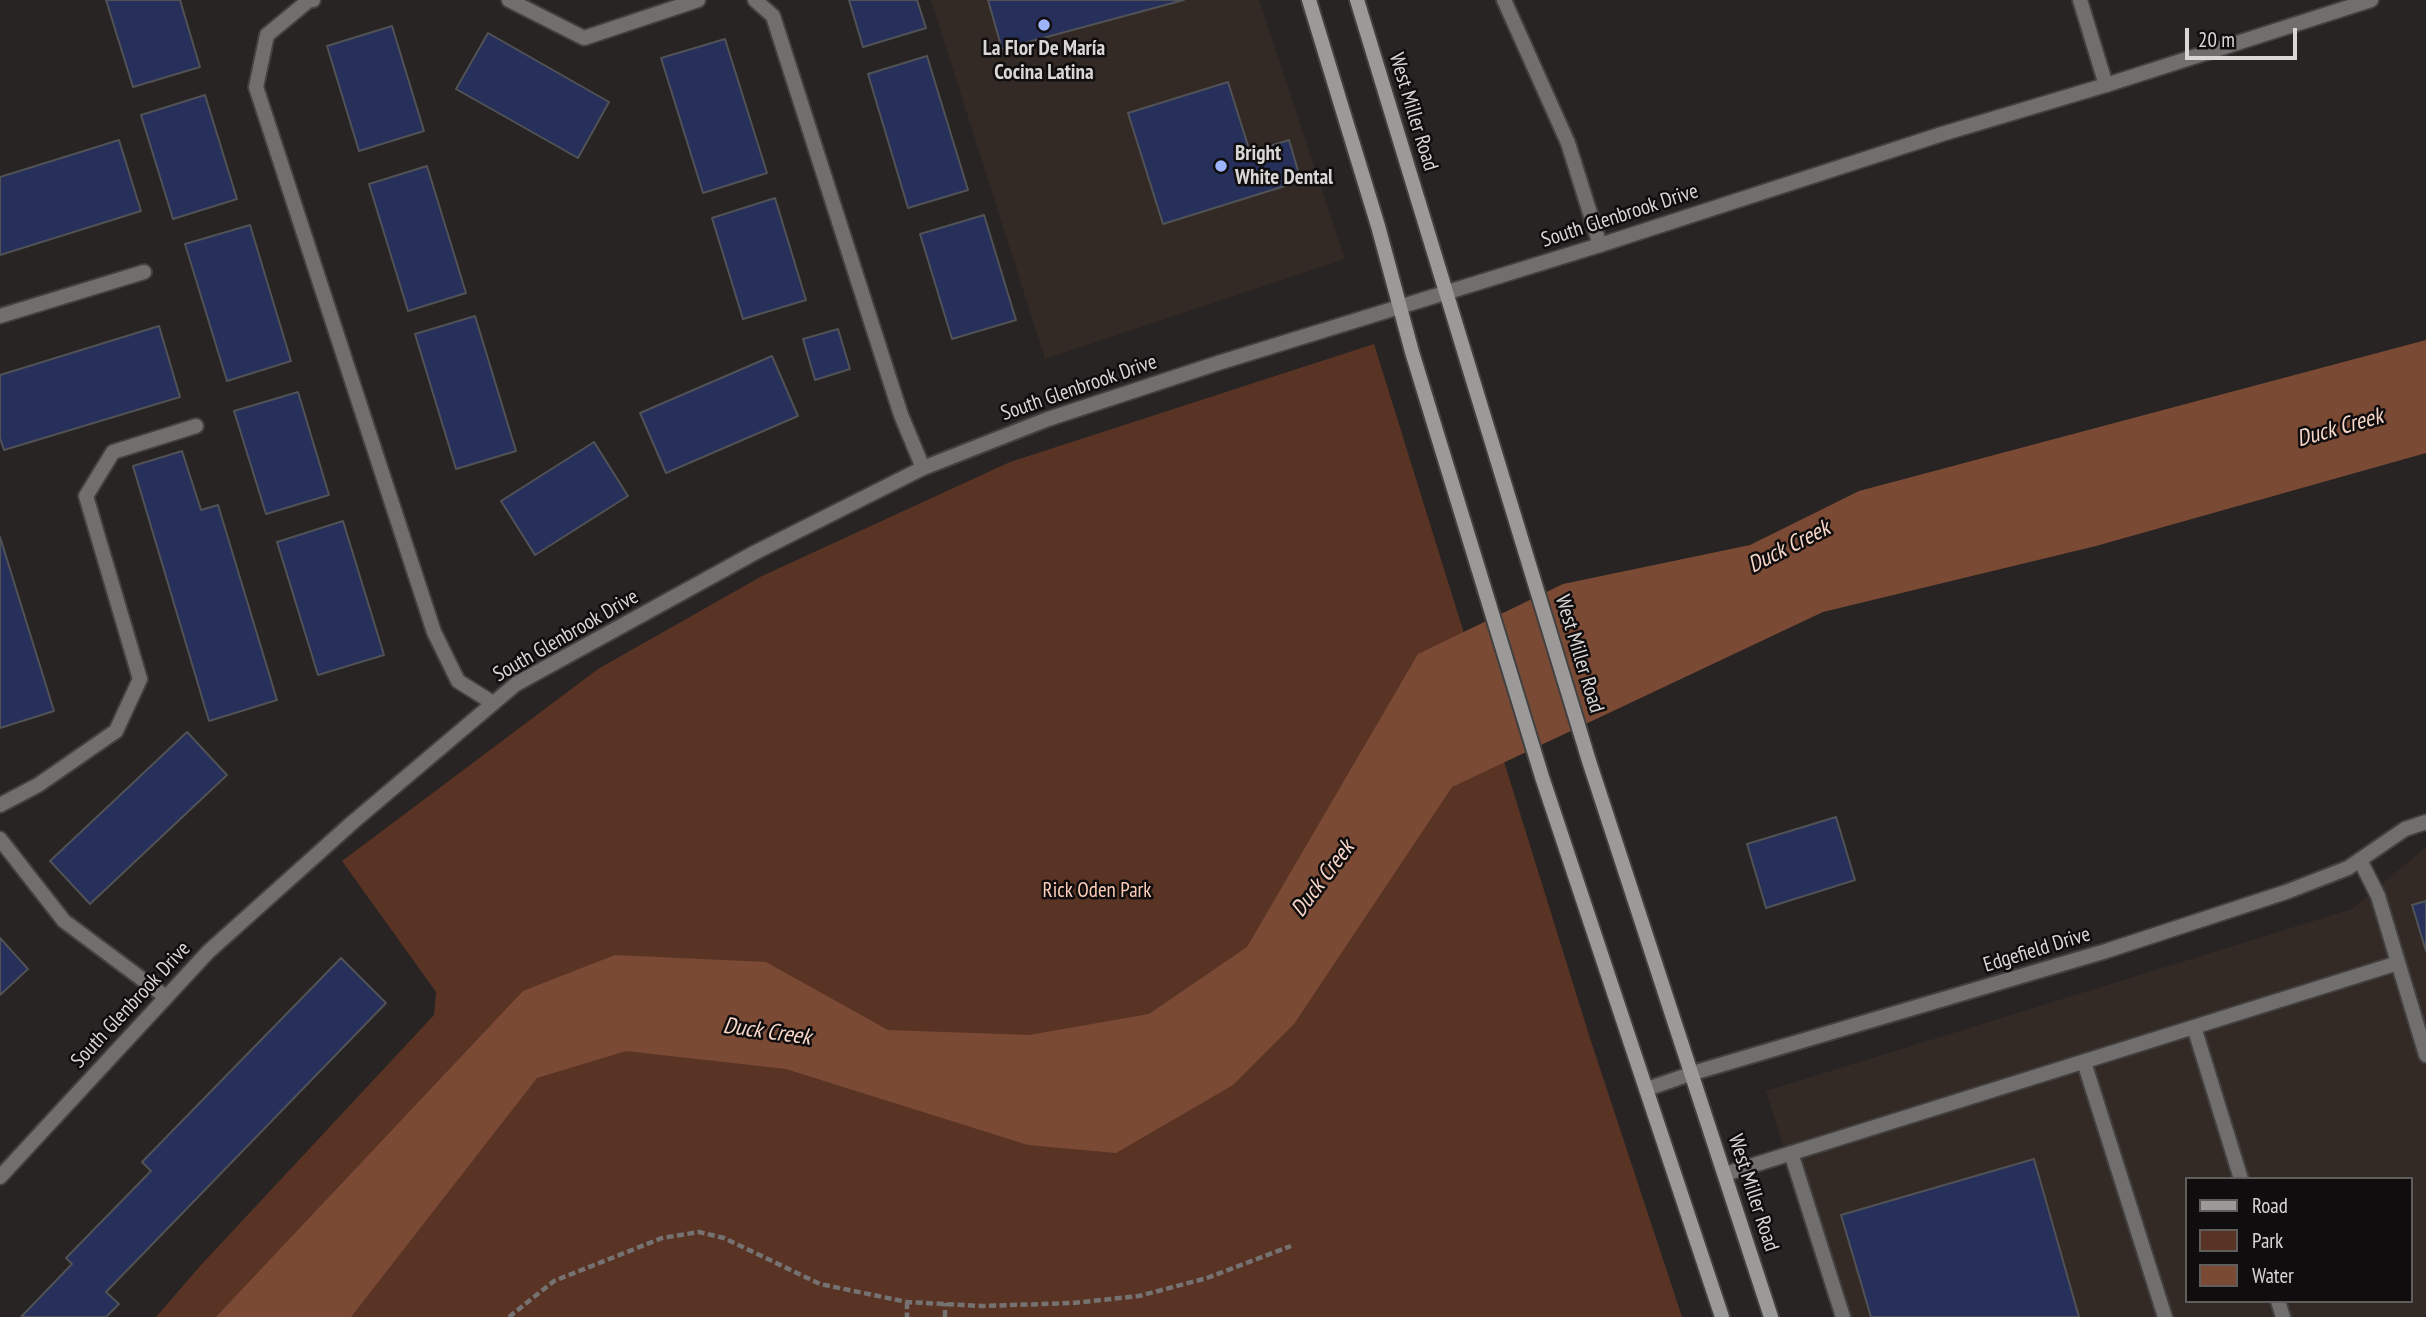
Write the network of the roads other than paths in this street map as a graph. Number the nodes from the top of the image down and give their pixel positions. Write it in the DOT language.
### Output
graph roads {
  1 [pos="313,0"];
  2 [pos="509,0"];
  3 [pos="698,0"];
  4 [pos="755,0"];
  5 [pos="1309,0"];
  6 [pos="1357,0"];
  7 [pos="1504,0"];
  8 [pos="2080,0"];
  9 [pos="2371,0"];
  10 [pos="2106,85"];
  11 [pos="1600,245"];
  12 [pos="144,272"];
  13 [pos="1447,293"];
  14 [pos="1400,307"];
  15 [pos="0,316"];
  16 [pos="196,426"];
  17 [pos="923,468"];
  18 [pos="493,703"];
  19 [pos="0,805"];
  20 [pos="2426,822"];
  21 [pos="0,839"];
  22 [pos="2360,860"];
  23 [pos="2398,963"];
  24 [pos="166,997"];
  25 [pos="2194,1027"];
  26 [pos="2426,1055"];
  27 [pos="2084,1062"];
  28 [pos="1693,1073"];
  29 [pos="1647,1089"];
  30 [pos="1791,1153"];
  31 [pos="1725,1174"];
  32 [pos="0,1177"];
  33 [pos="2240,1177"];
  34 [pos="1722,1317"];
  35 [pos="1771,1317"];
  36 [pos="1843,1317"];
  37 [pos="2165,1317"];
  1 -- 18 [label="street"];
  2 -- 3 [label="street"];
  4 -- 17 [label="street"];
  5 -- 14 [label="main road"];
  6 -- 13 [label="main road, West Miller Road"];
  7 -- 11 [label="street"];
  8 -- 10 [label="street"];
  9 -- 10 [label="street, South Glenbrook Drive"];
  10 -- 11 [label="street, South Glenbrook Drive"];
  11 -- 13 [label="street, South Glenbrook Drive"];
  12 -- 15 [label="street"];
  13 -- 14 [label="street, South Glenbrook Drive"];
  13 -- 28 [label="main road, West Miller Road"];
  14 -- 17 [label="street, South Glenbrook Drive"];
  14 -- 29 [label="main road"];
  16 -- 19 [label="street"];
  17 -- 18 [label="street, South Glenbrook Drive"];
  18 -- 24 [label="street, South Glenbrook Drive"];
  20 -- 22 [label="street, Edgefield Drive"];
  21 -- 24 [label="street"];
  22 -- 23 [label="street"];
  22 -- 28 [label="street, Edgefield Drive"];
  23 -- 25 [label="street"];
  23 -- 26 [label="street"];
  24 -- 32 [label="street, South Glenbrook Drive"];
  25 -- 27 [label="street"];
  25 -- 33 [label="street"];
  27 -- 30 [label="street"];
  27 -- 37 [label="street"];
  28 -- 29 [label="street, Edgefield Drive"];
  28 -- 31 [label="main road, West Miller Road"];
  29 -- 34 [label="main road"];
  30 -- 31 [label="street"];
  30 -- 36 [label="street"];
  31 -- 35 [label="main road, West Miller Road"];
}
